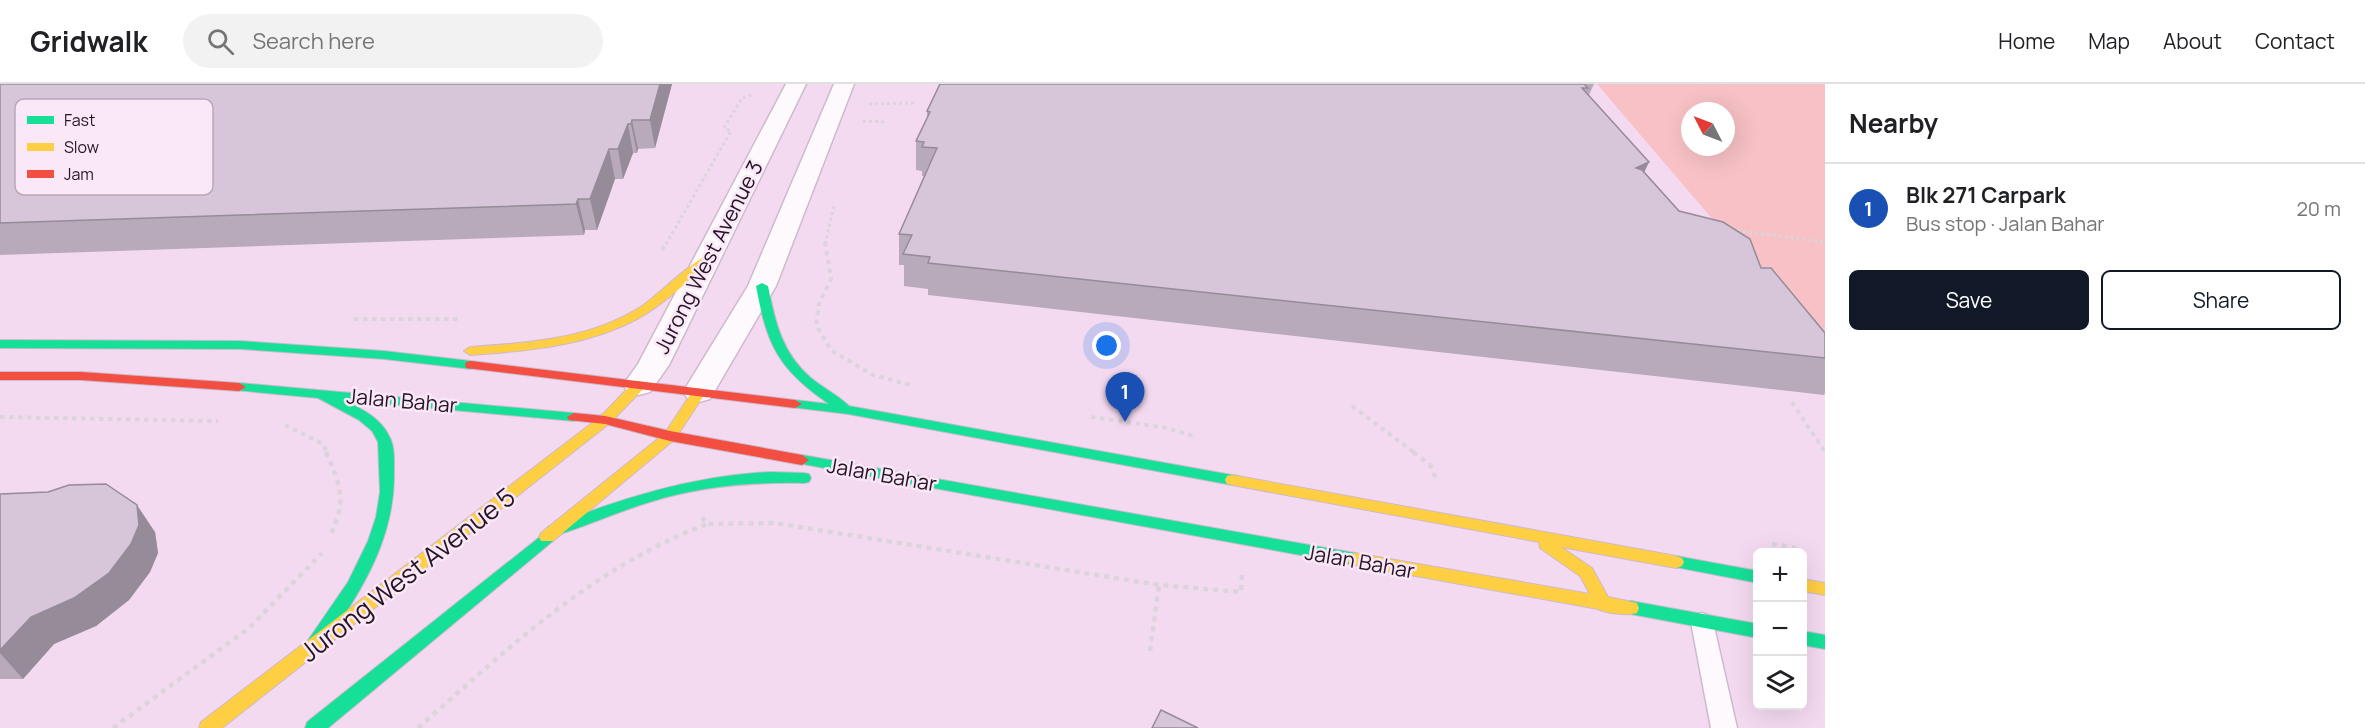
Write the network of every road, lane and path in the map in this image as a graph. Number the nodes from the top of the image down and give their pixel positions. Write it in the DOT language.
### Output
graph roads {
  1 [pos="759,84"];
  2 [pos="796,84"];
  3 [pos="844,84"];
  4 [pos="916,104"];
  5 [pos="860,105"];
  6 [pos="870,121"];
  7 [pos="887,122"];
  8 [pos="836,196"];
  9 [pos="1730,230"];
  10 [pos="1825,242"];
  11 [pos="654,258"];
  12 [pos="708,259"];
  13 [pos="762,286"];
  14 [pos="344,319"];
  15 [pos="458,320"];
  16 [pos="0,344"];
  17 [pos="384,355"];
  18 [pos="0,376"];
  19 [pos="639,385"];
  20 [pos="925,389"];
  21 [pos="313,392"];
  22 [pos="699,392"];
  23 [pos="1792,402"];
  24 [pos="1352,406"];
  25 [pos="848,410"];
  26 [pos="1084,416"];
  27 [pos="0,417"];
  28 [pos="605,420"];
  29 [pos="221,421"];
  30 [pos="280,422"];
  31 [pos="670,436"];
  32 [pos="1201,438"];
  33 [pos="1825,452"];
  34 [pos="935,484"];
  35 [pos="1441,490"];
  36 [pos="700,515"];
  37 [pos="707,524"];
  38 [pos="553,531"];
  39 [pos="1538,538"];
  40 [pos="1769,544"];
  41 [pos="1796,548"];
  42 [pos="1253,576"];
  43 [pos="1753,576"];
  44 [pos="1160,585"];
  45 [pos="1807,586"];
  46 [pos="1825,589"];
  47 [pos="1604,605"];
  48 [pos="1702,622"];
  49 [pos="1753,630"];
  50 [pos="1807,639"];
  51 [pos="1825,642"];
  52 [pos="312,649"];
  53 [pos="1150,651"];
  54 [pos="113,728"];
  55 [pos="208,728"];
  56 [pos="314,728"];
  57 [pos="418,728"];
  58 [pos="1724,728"];
  1 -- 11 [label="path"];
  2 -- 12 [label="street, Jurong West Avenue 3"];
  3 -- 13 [label="street"];
  4 -- 5 [label="path"];
  6 -- 7 [label="path"];
  8 -- 20 [label="path"];
  9 -- 10 [label="path"];
  12 -- 17 [label="main road"];
  12 -- 19 [label="street, Jurong West Avenue 3"];
  13 -- 22 [label="street"];
  13 -- 25 [label="main road"];
  14 -- 15 [label="path"];
  16 -- 17 [label="main road, Jalan Bahar"];
  17 -- 19 [label="main road, Jalan Bahar"];
  18 -- 21 [label="main road, Jalan Bahar"];
  19 -- 22 [label="main road, Jalan Bahar"];
  19 -- 28 [label="main road, Jurong West Avenue 3"];
  21 -- 28 [label="main road, Jalan Bahar"];
  21 -- 52 [label="main road"];
  22 -- 25 [label="main road, Jalan Bahar"];
  22 -- 31 [label="main road"];
  23 -- 33 [label="path"];
  24 -- 35 [label="path"];
  25 -- 39 [label="main road, Jalan Bahar"];
  26 -- 32 [label="path"];
  27 -- 29 [label="path"];
  28 -- 31 [label="main road, Jalan Bahar"];
  28 -- 52 [label="main road, Jurong West Avenue 5"];
  30 -- 54 [label="path"];
  31 -- 34 [label="main road, Jalan Bahar"];
  31 -- 38 [label="main road"];
  34 -- 38 [label="main road"];
  34 -- 47 [label="main road, Jalan Bahar"];
  36 -- 37 [label="path"];
  37 -- 44 [label="path"];
  37 -- 57 [label="path"];
  38 -- 56 [label="main road"];
  39 -- 43 [label="main road, Jalan Bahar"];
  39 -- 47 [label="main road"];
  40 -- 41 [label="path"];
  42 -- 44 [label="path"];
  44 -- 53 [label="path"];
  45 -- 46 [label="main road"];
  47 -- 48 [label="main road, Jalan Bahar"];
  48 -- 49 [label="main road, Jalan Bahar"];
  48 -- 58 [label="lane"];
  50 -- 51 [label="main road"];
  52 -- 55 [label="main road, Jurong West Avenue 5"];
}
